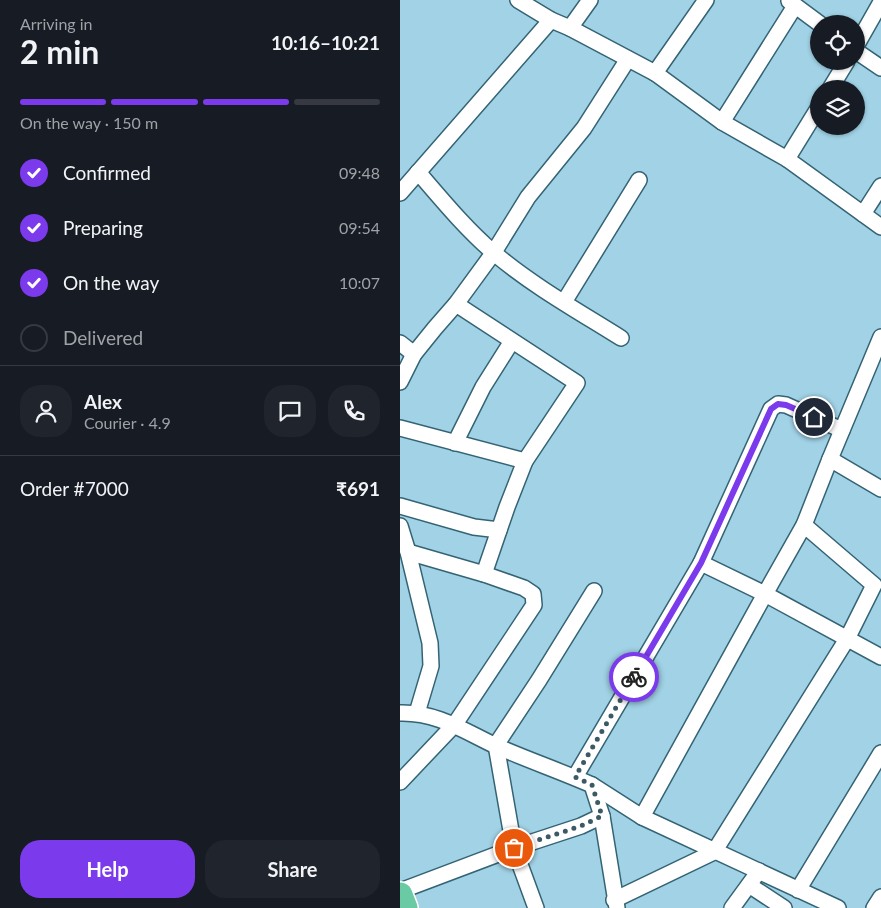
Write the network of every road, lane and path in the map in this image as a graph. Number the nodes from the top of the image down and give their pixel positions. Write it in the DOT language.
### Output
graph roads {
  1 [pos="518,0"];
  2 [pos="590,0"];
  3 [pos="706,0"];
  4 [pos="881,2"];
  5 [pos="791,3"];
  6 [pos="810,17"];
  7 [pos="551,20"];
  8 [pos="570,28"];
  9 [pos="865,30"];
  10 [pos="865,57"];
  11 [pos="628,58"];
  12 [pos="881,68"];
  13 [pos="655,73"];
  14 [pos="722,122"];
  15 [pos="810,122"];
  16 [pos="787,159"];
  17 [pos="418,172"];
  18 [pos="640,180"];
  19 [pos="881,186"];
  20 [pos="400,193"];
  21 [pos="863,214"];
  22 [pos="881,227"];
  23 [pos="494,252"];
  24 [pos="564,302"];
  25 [pos="456,304"];
  26 [pos="881,337"];
  27 [pos="621,338"];
  28 [pos="512,341"];
  29 [pos="400,343"];
  30 [pos="414,354"];
  31 [pos="400,382"];
  32 [pos="400,428"];
  33 [pos="842,430"];
  34 [pos="455,442"];
  35 [pos="830,459"];
  36 [pos="525,461"];
  37 [pos="881,489"];
  38 [pos="400,506"];
  39 [pos="804,525"];
  40 [pos="400,526"];
  41 [pos="499,530"];
  42 [pos="408,552"];
  43 [pos="701,563"];
  44 [pos="484,574"];
  45 [pos="594,591"];
  46 [pos="765,594"];
  47 [pos="847,639"];
  48 [pos="881,657"];
  49 [pos="417,712"];
  50 [pos="400,713"];
  51 [pos="455,724"];
  52 [pos="496,746"];
  53 [pos="881,753"];
  54 [pos="575,777"];
  55 [pos="400,782"];
  56 [pos="592,785"];
  57 [pos="602,816"];
  58 [pos="642,817"];
  59 [pos="514,848"];
  60 [pos="714,852"];
  61 [pos="759,872"];
  62 [pos="749,885"];
  63 [pos="798,890"];
  64 [pos="400,891"];
  65 [pos="400,895"];
  66 [pos="881,897"];
  67 [pos="615,904"];
  68 [pos="405,908"];
  69 [pos="536,908"];
  70 [pos="732,908"];
  71 [pos="784,908"];
  72 [pos="838,908"];
  73 [pos="874,908"];
  1 -- 7 [label="street"];
  2 -- 8 [label="street"];
  3 -- 13 [label="street"];
  4 -- 9 [label="street"];
  5 -- 6 [label="street"];
  5 -- 14 [label="street"];
  7 -- 8 [label="street"];
  7 -- 17 [label="street"];
  8 -- 11 [label="street"];
  10 -- 12 [label="street"];
  11 -- 13 [label="street"];
  11 -- 23 [label="street"];
  13 -- 14 [label="street"];
  14 -- 16 [label="street"];
  15 -- 16 [label="street"];
  16 -- 21 [label="street"];
  17 -- 20 [label="street"];
  17 -- 23 [label="street"];
  18 -- 24 [label="street"];
  19 -- 21 [label="street"];
  21 -- 22 [label="street"];
  23 -- 24 [label="street"];
  23 -- 25 [label="street"];
  24 -- 27 [label="street"];
  25 -- 28 [label="street"];
  25 -- 30 [label="street"];
  26 -- 33 [label="street"];
  28 -- 34 [label="street"];
  28 -- 36 [label="street"];
  29 -- 30 [label="street"];
  30 -- 31 [label="street"];
  32 -- 34 [label="street"];
  33 -- 35 [label="street"];
  33 -- 43 [label="street"];
  34 -- 36 [label="street"];
  35 -- 37 [label="street"];
  35 -- 39 [label="street"];
  36 -- 41 [label="street"];
  38 -- 41 [label="street"];
  39 -- 46 [label="street"];
  39 -- 47 [label="street"];
  40 -- 42 [label="street"];
  41 -- 44 [label="street"];
  42 -- 44 [label="street"];
  42 -- 49 [label="street"];
  43 -- 46 [label="street"];
  43 -- 54 [label="street"];
  44 -- 51 [label="street"];
  45 -- 52 [label="street"];
  46 -- 47 [label="street"];
  46 -- 58 [label="street"];
  47 -- 48 [label="street"];
  47 -- 60 [label="street"];
  49 -- 50 [label="street"];
  49 -- 51 [label="street"];
  51 -- 52 [label="street"];
  51 -- 55 [label="street"];
  52 -- 54 [label="street"];
  52 -- 59 [label="street"];
  53 -- 63 [label="street"];
  54 -- 56 [label="street"];
  56 -- 57 [label="street"];
  56 -- 58 [label="street"];
  57 -- 59 [label="street"];
  57 -- 67 [label="street"];
  58 -- 60 [label="street"];
  59 -- 64 [label="street"];
  59 -- 69 [label="street"];
  60 -- 61 [label="street"];
  60 -- 67 [label="street"];
  61 -- 62 [label="street"];
  61 -- 63 [label="street"];
  62 -- 70 [label="street"];
  62 -- 71 [label="street"];
  63 -- 72 [label="street"];
  65 -- 68 [label="highway"];
  66 -- 73 [label="street"];
}
